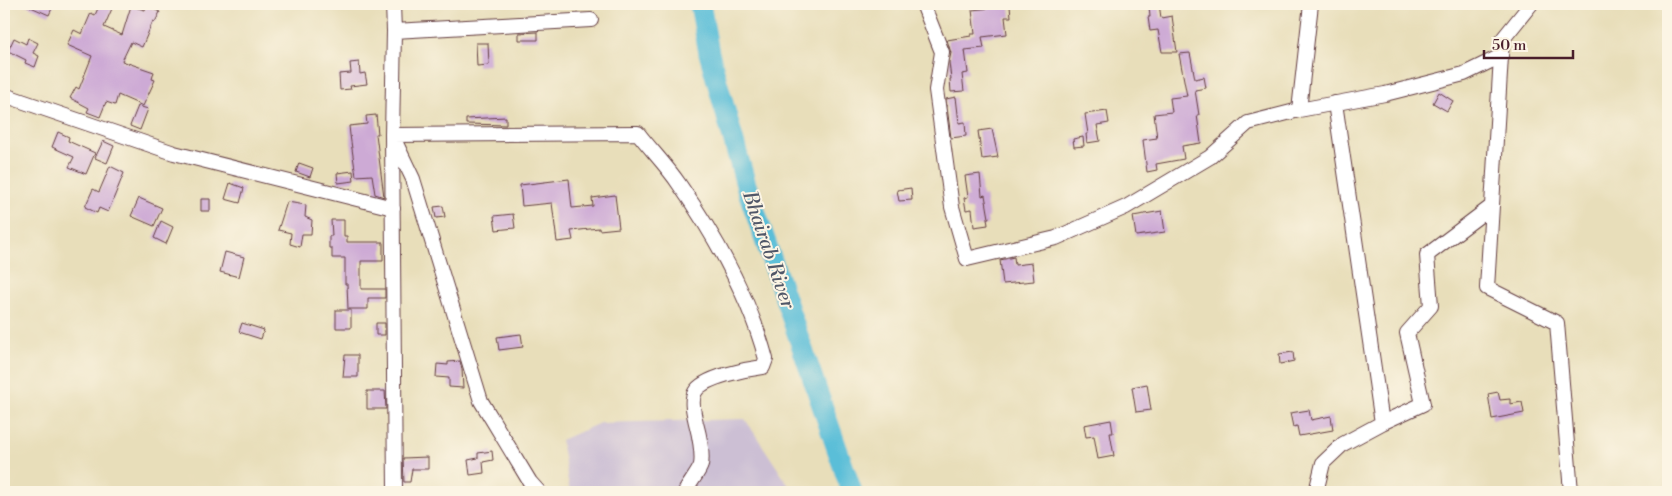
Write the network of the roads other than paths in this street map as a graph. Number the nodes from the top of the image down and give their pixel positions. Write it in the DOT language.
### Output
graph roads {
  1 [pos="393,4"];
  2 [pos="923,4"];
  3 [pos="1311,4"];
  4 [pos="1531,4"];
  5 [pos="591,20"];
  6 [pos="394,31"];
  7 [pos="1501,56"];
  8 [pos="4,95"];
  9 [pos="1335,103"];
  10 [pos="1298,110"];
  11 [pos="392,134"];
  12 [pos="1492,206"];
  13 [pos="393,208"];
  14 [pos="1382,423"];
  15 [pos="395,492"];
  16 [pos="539,492"];
  17 [pos="685,492"];
  18 [pos="1316,492"];
  19 [pos="1570,492"];
  1 -- 6 [label="street"];
  2 -- 10 [label="street"];
  3 -- 10 [label="street"];
  4 -- 7 [label="street"];
  5 -- 6 [label="street"];
  6 -- 11 [label="street"];
  7 -- 9 [label="street"];
  7 -- 12 [label="street"];
  8 -- 13 [label="street"];
  9 -- 10 [label="street"];
  9 -- 14 [label="street"];
  11 -- 13 [label="street"];
  11 -- 16 [label="street"];
  11 -- 17 [label="street"];
  12 -- 14 [label="street"];
  12 -- 19 [label="street"];
  13 -- 15 [label="street"];
  14 -- 18 [label="street"];
}
